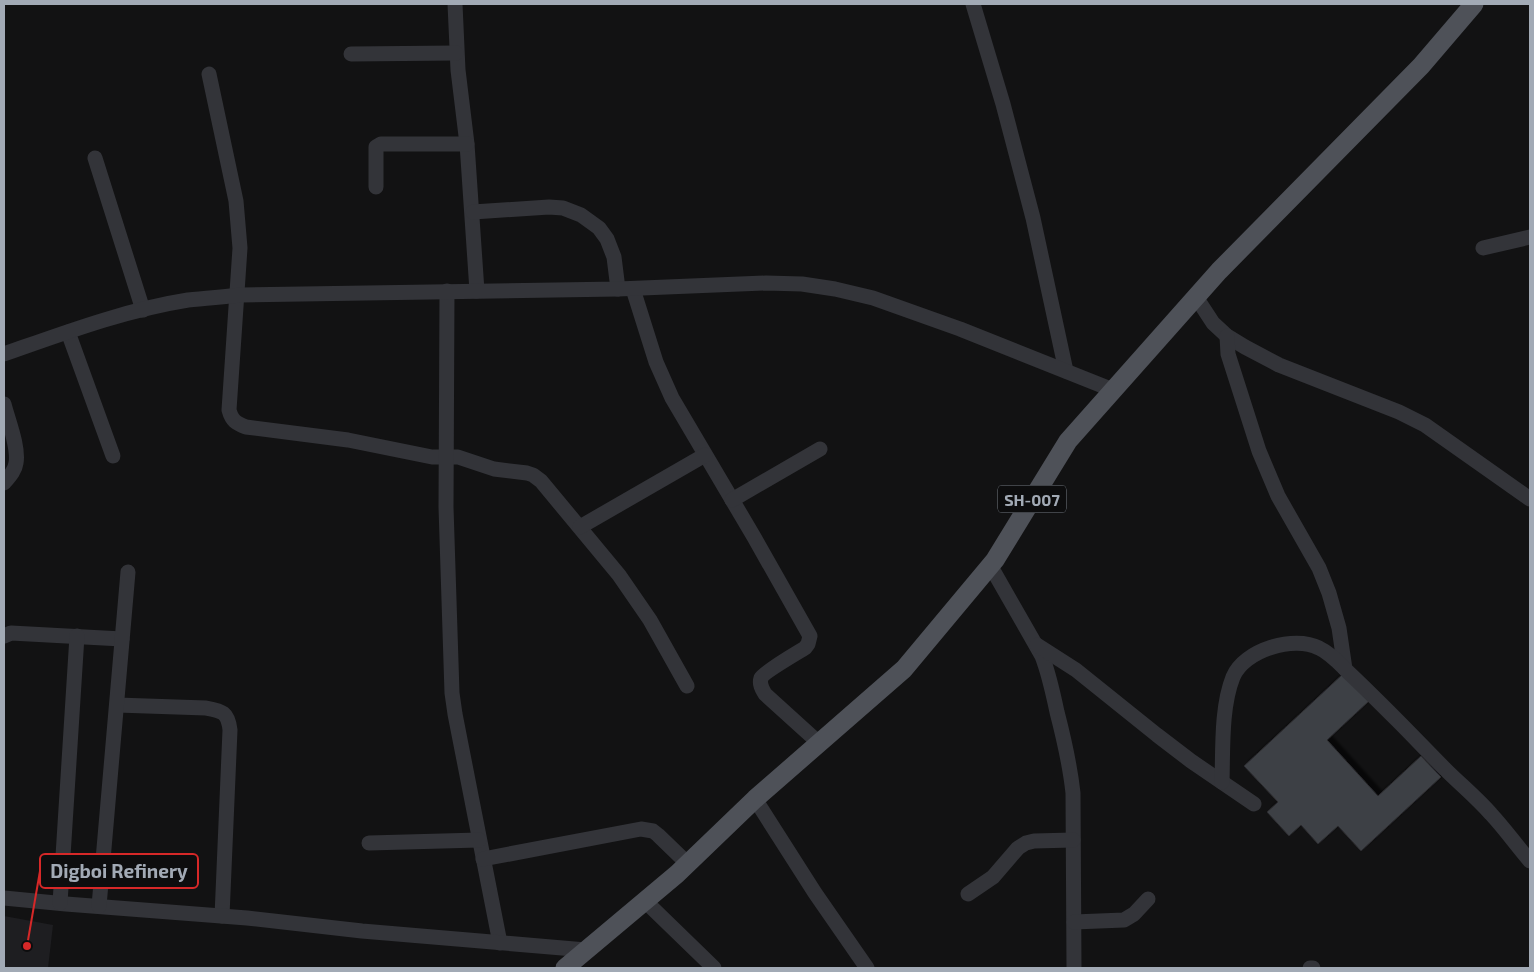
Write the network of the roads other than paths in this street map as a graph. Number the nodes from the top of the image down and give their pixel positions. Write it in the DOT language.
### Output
graph roads {
  1 [pos="455,4"];
  2 [pos="973,4"];
  3 [pos="1474,4"];
  4 [pos="456,53"];
  5 [pos="351,54"];
  6 [pos="209,74"];
  7 [pos="467,144"];
  8 [pos="95,158"];
  9 [pos="376,187"];
  10 [pos="473,212"];
  11 [pos="1530,237"];
  12 [pos="1482,248"];
  13 [pos="625,289"];
  14 [pos="447,291"];
  15 [pos="477,291"];
  16 [pos="236,296"];
  17 [pos="1196,297"];
  18 [pos="143,310"];
  19 [pos="68,332"];
  20 [pos="1227,336"];
  21 [pos="4,354"];
  22 [pos="1066,372"];
  23 [pos="1113,390"];
  24 [pos="4,404"];
  25 [pos="820,449"];
  26 [pos="705,455"];
  27 [pos="113,456"];
  28 [pos="445,457"];
  29 [pos="4,483"];
  30 [pos="1530,499"];
  31 [pos="732,500"];
  32 [pos="580,527"];
  33 [pos="990,565"];
  34 [pos="128,572"];
  35 [pos="4,636"];
  36 [pos="77,636"];
  37 [pos="122,639"];
  38 [pos="1036,644"];
  39 [pos="1345,669"];
  40 [pos="687,686"];
  41 [pos="116,705"];
  42 [pos="819,743"];
  43 [pos="1222,782"];
  44 [pos="754,799"];
  45 [pos="1254,804"];
  46 [pos="479,840"];
  47 [pos="1073,840"];
  48 [pos="369,843"];
  49 [pos="483,858"];
  50 [pos="1530,861"];
  51 [pos="688,864"];
  52 [pos="968,894"];
  53 [pos="4,898"];
  54 [pos="1148,899"];
  55 [pos="644,901"];
  56 [pos="60,903"];
  57 [pos="99,906"];
  58 [pos="222,916"];
  59 [pos="1074,922"];
  60 [pos="500,943"];
  61 [pos="586,950"];
  62 [pos="863,965"];
  63 [pos="565,968"];
  64 [pos="714,968"];
  65 [pos="1074,968"];
  1 -- 4 [label="street"];
  2 -- 22 [label="street"];
  3 -- 17 [label="main road, SH-007"];
  4 -- 5 [label="street"];
  4 -- 7 [label="street"];
  6 -- 16 [label="street"];
  7 -- 9 [label="street"];
  7 -- 10 [label="street"];
  8 -- 18 [label="street"];
  10 -- 13 [label="street"];
  10 -- 15 [label="street"];
  11 -- 12 [label="street"];
  13 -- 15 [label="street"];
  13 -- 22 [label="street"];
  13 -- 26 [label="street"];
  14 -- 15 [label="street"];
  14 -- 16 [label="street"];
  14 -- 28 [label="street"];
  16 -- 18 [label="street"];
  16 -- 28 [label="street"];
  17 -- 20 [label="street"];
  17 -- 23 [label="main road, SH-007"];
  18 -- 19 [label="street"];
  19 -- 21 [label="street"];
  19 -- 27 [label="street"];
  20 -- 30 [label="street"];
  20 -- 39 [label="street"];
  22 -- 23 [label="street"];
  23 -- 33 [label="main road, SH-007"];
  24 -- 29 [label="street"];
  25 -- 31 [label="street"];
  26 -- 31 [label="street"];
  26 -- 32 [label="street"];
  28 -- 32 [label="street"];
  28 -- 46 [label="street"];
  31 -- 42 [label="street"];
  32 -- 40 [label="street"];
  33 -- 38 [label="street"];
  33 -- 42 [label="main road, SH-007"];
  34 -- 37 [label="street"];
  35 -- 36 [label="street"];
  36 -- 37 [label="street"];
  36 -- 56 [label="street"];
  37 -- 41 [label="street"];
  38 -- 43 [label="street"];
  38 -- 47 [label="street"];
  39 -- 43 [label="street"];
  39 -- 50 [label="street"];
  41 -- 57 [label="street"];
  41 -- 58 [label="street"];
  42 -- 44 [label="main road, SH-007"];
  43 -- 45 [label="street"];
  44 -- 51 [label="main road, SH-007"];
  44 -- 62 [label="street"];
  46 -- 48 [label="street"];
  46 -- 49 [label="street"];
  47 -- 52 [label="street"];
  47 -- 59 [label="street"];
  49 -- 51 [label="street"];
  49 -- 60 [label="street"];
  51 -- 55 [label="main road, SH-007"];
  53 -- 56 [label="street"];
  54 -- 59 [label="street"];
  55 -- 61 [label="main road, SH-007"];
  55 -- 64 [label="street"];
  56 -- 57 [label="street"];
  57 -- 58 [label="street"];
  58 -- 60 [label="street"];
  59 -- 65 [label="street"];
  60 -- 61 [label="street"];
  61 -- 63 [label="main road, SH-007"];
}
